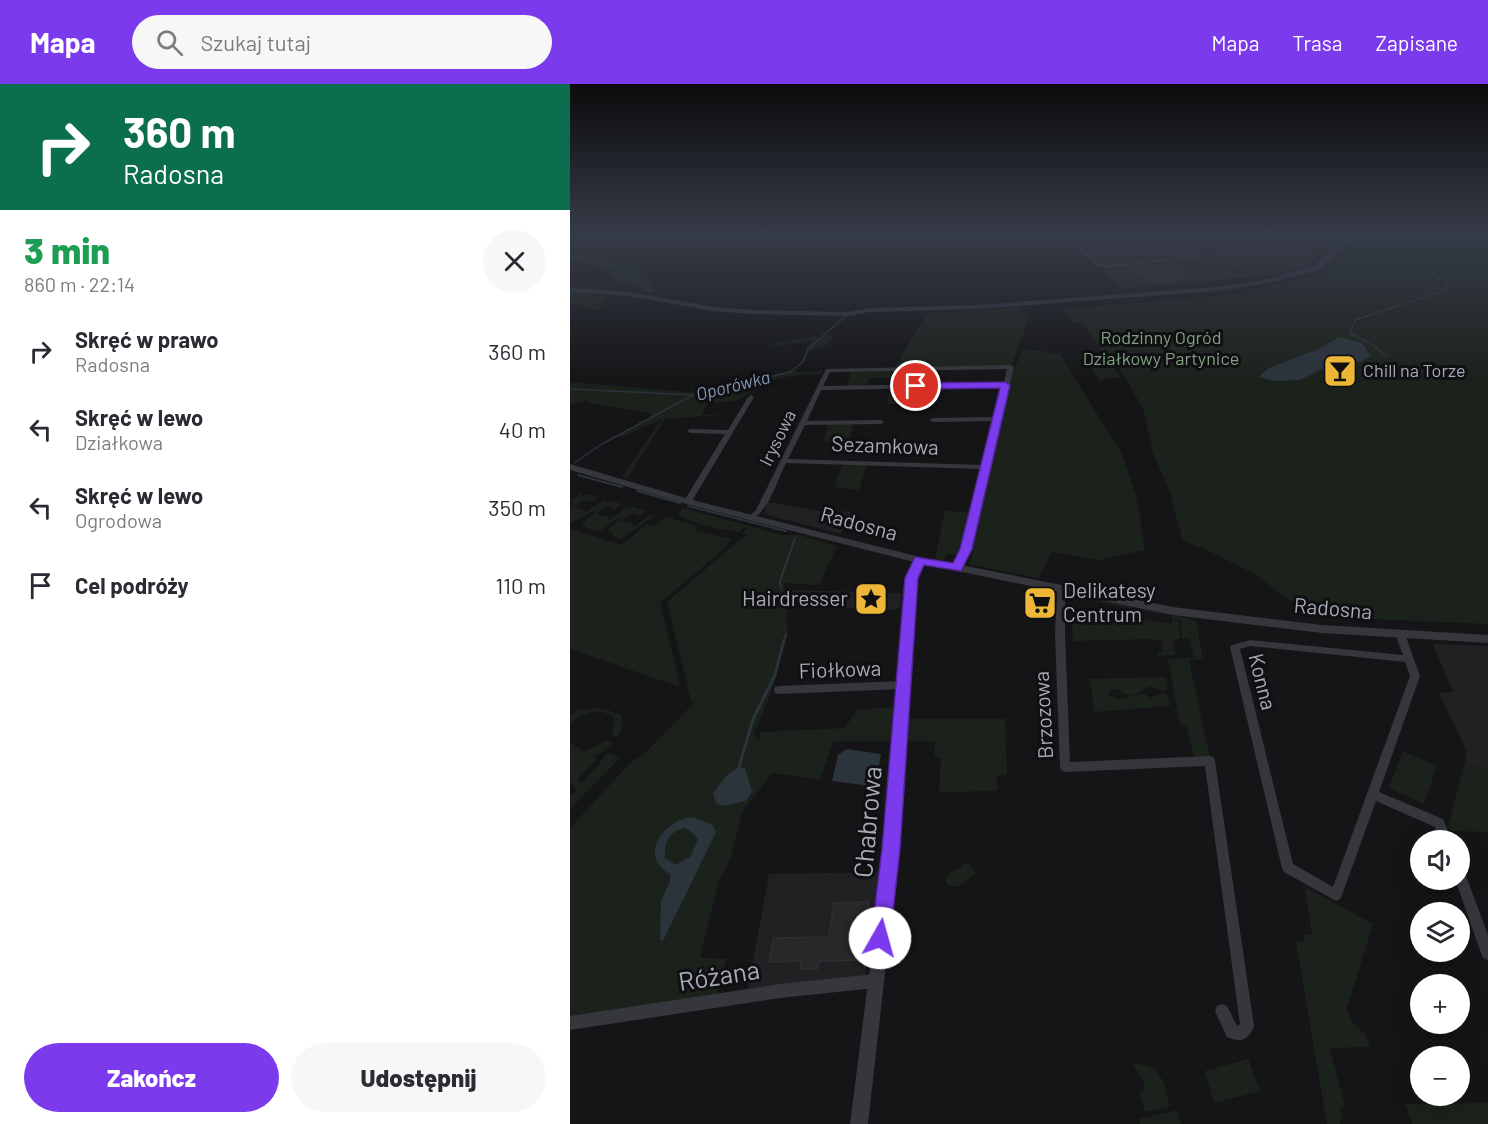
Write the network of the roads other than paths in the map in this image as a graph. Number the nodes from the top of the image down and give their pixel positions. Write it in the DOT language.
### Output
graph roads {
  1 [pos="1005,385"];
  2 [pos="819,388"];
  3 [pos="751,397"];
  4 [pos="998,419"];
  5 [pos="933,420"];
  6 [pos="881,422"];
  7 [pos="801,423"];
  8 [pos="690,431"];
  9 [pos="728,432"];
  10 [pos="783,461"];
  11 [pos="986,467"];
  12 [pos="575,469"];
  13 [pos="688,501"];
  14 [pos="752,518"];
  15 [pos="920,560"];
  16 [pos="956,568"];
  17 [pos="1061,590"];
  18 [pos="1400,634"];
  19 [pos="1488,639"];
  20 [pos="1410,659"];
  21 [pos="903,685"];
  22 [pos="779,690"];
  23 [pos="1372,794"];
  24 [pos="1442,830"];
  25 [pos="1465,890"];
  26 [pos="1488,953"];
  27 [pos="875,981"];
  28 [pos="1222,1011"];
  29 [pos="570,1023"];
  30 [pos="859,1124"];
  1 -- 2 [label="street"];
  1 -- 2 [label="street, Irysowa"];
  1 -- 4 [label="street"];
  2 -- 7 [label="street, Irysowa"];
  3 -- 9 [label="street"];
  4 -- 5 [label="street"];
  4 -- 11 [label="street"];
  6 -- 7 [label="street"];
  7 -- 10 [label="street, Irysowa"];
  8 -- 9 [label="street"];
  9 -- 13 [label="street"];
  10 -- 11 [label="street, Sezamkowa"];
  10 -- 14 [label="street, Irysowa"];
  11 -- 16 [label="street"];
  12 -- 13 [label="street, Radosna"];
  13 -- 14 [label="street, Radosna"];
  14 -- 15 [label="street, Radosna"];
  15 -- 16 [label="street, Radosna"];
  15 -- 21 [label="street, Chabrowa"];
  16 -- 17 [label="street, Radosna"];
  17 -- 18 [label="street, Radosna"];
  17 -- 28 [label="street, Brzozowa"];
  18 -- 19 [label="street, Radosna"];
  18 -- 20 [label="street"];
  20 -- 23 [label="street"];
  20 -- 23 [label="street, Konna"];
  21 -- 22 [label="street, Fiołkowa"];
  21 -- 27 [label="street, Chabrowa"];
  23 -- 24 [label="street"];
  25 -- 26 [label="street"];
  27 -- 29 [label="street, Różana"];
  27 -- 30 [label="street, Chabrowa"];
}
